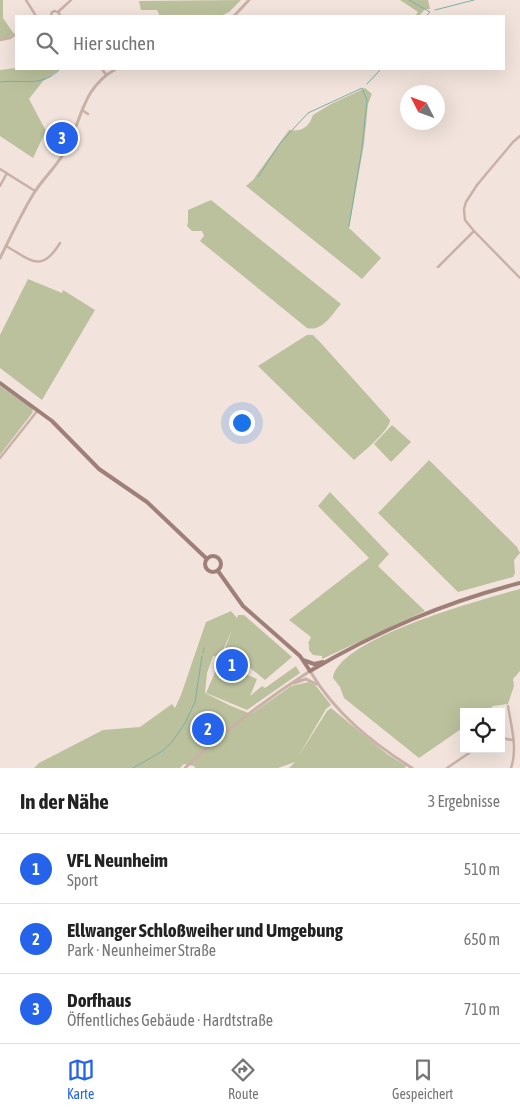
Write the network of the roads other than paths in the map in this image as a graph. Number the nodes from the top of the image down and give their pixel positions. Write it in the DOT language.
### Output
graph roads {
  1 [pos="26,0"];
  2 [pos="71,0"];
  3 [pos="249,0"];
  4 [pos="58,12"];
  5 [pos="35,15"];
  6 [pos="52,15"];
  7 [pos="60,15"];
  8 [pos="235,15"];
  9 [pos="15,35"];
  10 [pos="0,40"];
  11 [pos="103,70"];
  12 [pos="114,70"];
  13 [pos="106,75"];
  14 [pos="81,110"];
  15 [pos="88,114"];
  16 [pos="520,136"];
  17 [pos="0,169"];
  18 [pos="7,173"];
  19 [pos="0,186"];
  20 [pos="35,191"];
  21 [pos="474,231"];
  22 [pos="60,243"];
  23 [pos="6,246"];
  24 [pos="0,258"];
  25 [pos="438,267"];
  26 [pos="520,278"];
  27 [pos="0,384"];
  28 [pos="38,410"];
  29 [pos="0,458"];
  30 [pos="207,559"];
  31 [pos="218,571"];
  32 [pos="520,583"];
  33 [pos="302,659"];
  34 [pos="327,661"];
  35 [pos="310,671"];
  36 [pos="290,684"];
  37 [pos="320,688"];
  38 [pos="508,706"];
  39 [pos="505,739"];
  40 [pos="513,740"];
  41 [pos="469,753"];
  42 [pos="410,767"];
  43 [pos="185,768"];
  44 [pos="447,768"];
  45 [pos="511,768"];
  1 -- 5 [label="street"];
  2 -- 4 [label="street"];
  3 -- 8 [label="street"];
  4 -- 6 [label="street"];
  4 -- 7 [label="street"];
  9 -- 10 [label="street"];
  11 -- 13 [label="street"];
  12 -- 13 [label="street"];
  13 -- 14 [label="street"];
  14 -- 15 [label="street"];
  14 -- 20 [label="street"];
  16 -- 21 [label="street"];
  17 -- 18 [label="street"];
  18 -- 19 [label="street"];
  18 -- 20 [label="street"];
  20 -- 23 [label="street"];
  21 -- 25 [label="street"];
  21 -- 26 [label="street"];
  22 -- 23 [label="street"];
  23 -- 24 [label="street"];
  27 -- 28 [label="main road"];
  28 -- 29 [label="street"];
  28 -- 30 [label="main road"];
  30 -- 31 [label="main road"];
  30 -- 31 [label="main road"];
  31 -- 33 [label="main road"];
  32 -- 34 [label="main road"];
  33 -- 34 [label="main road"];
  33 -- 35 [label="main road"];
  34 -- 35 [label="main road"];
  35 -- 36 [label="street"];
  35 -- 37 [label="street"];
  36 -- 37 [label="street"];
  36 -- 43 [label="street"];
  37 -- 42 [label="street"];
  38 -- 40 [label="street"];
  39 -- 40 [label="street"];
  40 -- 45 [label="street"];
  41 -- 44 [label="street"];
}
